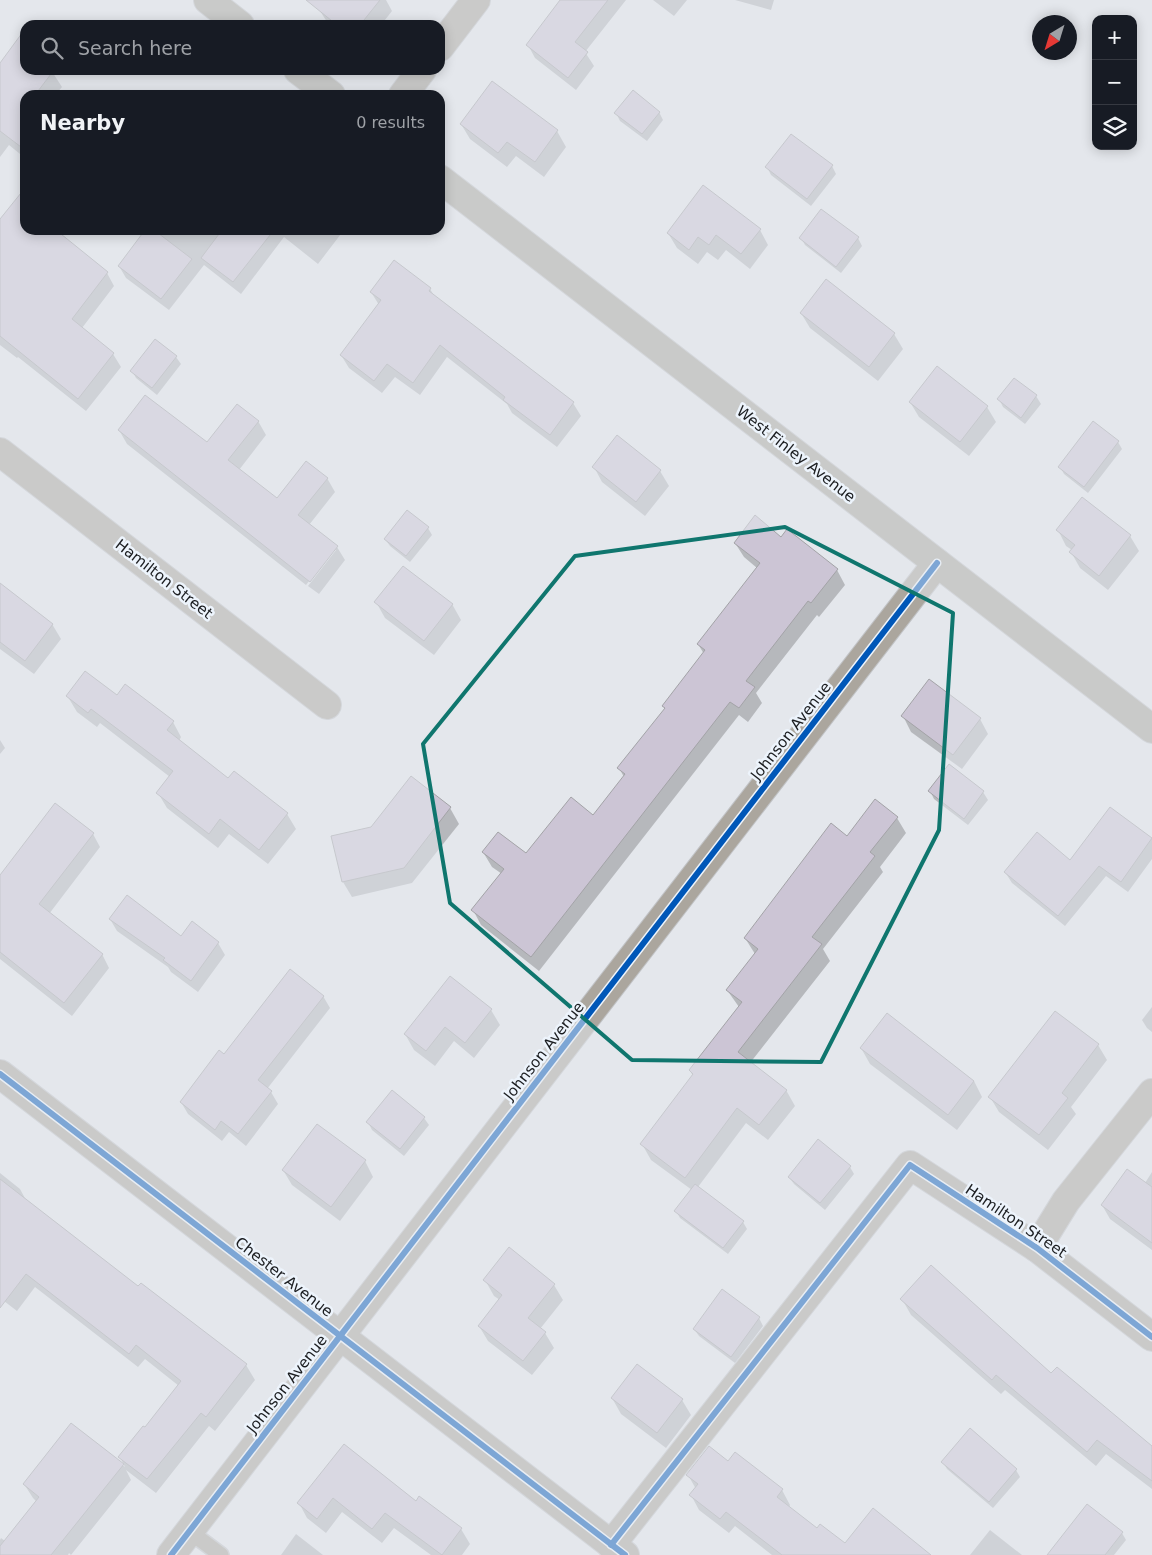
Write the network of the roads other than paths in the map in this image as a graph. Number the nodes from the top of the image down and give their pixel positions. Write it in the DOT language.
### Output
graph roads {
  1 [pos="208,0"];
  2 [pos="476,0"];
  3 [pos="234,20"];
  4 [pos="445,40"];
  5 [pos="305,75"];
  6 [pos="418,75"];
  7 [pos="324,90"];
  8 [pos="407,90"];
  9 [pos="445,183"];
  10 [pos="0,452"];
  11 [pos="937,563"];
  12 [pos="327,705"];
  13 [pos="1152,729"];
  14 [pos="0,1074"];
  15 [pos="1152,1092"];
  16 [pos="1037,1248"];
  17 [pos="340,1336"];
  18 [pos="1152,1338"];
  19 [pos="189,1531"];
  20 [pos="618,1550"];
  21 [pos="171,1555"];
  22 [pos="221,1555"];
  1 -- 3 [label="main road"];
  2 -- 4 [label="street"];
  5 -- 7 [label="main road"];
  6 -- 8 [label="street"];
  9 -- 11 [label="main road, West Finley Avenue"];
  10 -- 12 [label="street, Hamilton Street"];
  11 -- 13 [label="main road, West Finley Avenue"];
  11 -- 17 [label="street, Johnson Avenue"];
  14 -- 17 [label="street, Chester Avenue"];
  15 -- 16 [label="street"];
  16 -- 18 [label="street, Hamilton Street"];
  16 -- 20 [label="street, Hamilton Street"];
  17 -- 19 [label="street, Johnson Avenue"];
  17 -- 20 [label="street, Chester Avenue"];
  19 -- 21 [label="street, Johnson Avenue"];
  19 -- 22 [label="lane"];
}
